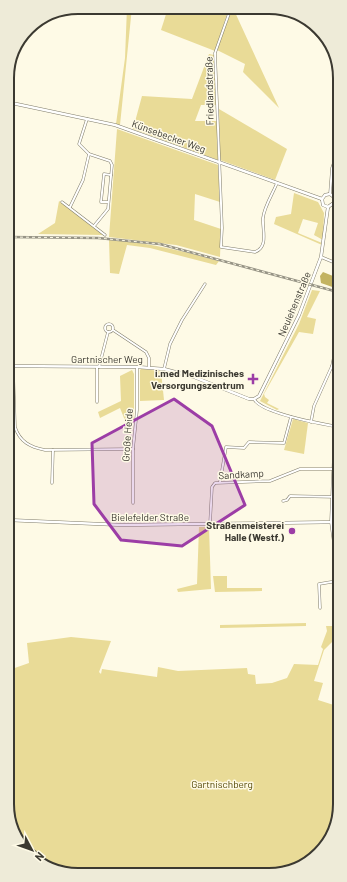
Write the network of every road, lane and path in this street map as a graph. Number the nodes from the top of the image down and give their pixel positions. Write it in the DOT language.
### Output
graph roads {
  1 [pos="229,14"];
  2 [pos="14,103"];
  3 [pos="87,119"];
  4 [pos="89,154"];
  5 [pos="219,162"];
  6 [pos="333,165"];
  7 [pos="111,175"];
  8 [pos="277,183"];
  9 [pos="330,194"];
  10 [pos="333,196"];
  11 [pos="322,199"];
  12 [pos="62,202"];
  13 [pos="108,202"];
  14 [pos="333,204"];
  15 [pos="70,207"];
  16 [pos="328,207"];
  17 [pos="94,226"];
  18 [pos="105,235"];
  19 [pos="321,257"];
  20 [pos="333,262"];
  21 [pos="205,284"];
  22 [pos="113,330"];
  23 [pos="108,332"];
  24 [pos="333,361"];
  25 [pos="14,366"];
  26 [pos="332,366"];
  27 [pos="98,367"];
  28 [pos="137,367"];
  29 [pos="149,367"];
  30 [pos="164,369"];
  31 [pos="254,399"];
  32 [pos="97,402"];
  33 [pos="291,417"];
  34 [pos="14,420"];
  35 [pos="311,422"];
  36 [pos="333,427"];
  37 [pos="133,449"];
  38 [pos="53,450"];
  39 [pos="333,455"];
  40 [pos="332,469"];
  41 [pos="220,482"];
  42 [pos="52,483"];
  43 [pos="331,496"];
  44 [pos="283,501"];
  45 [pos="134,503"];
  46 [pos="14,520"];
  47 [pos="331,522"];
  48 [pos="210,524"];
  49 [pos="333,542"];
  50 [pos="333,582"];
  51 [pos="320,608"];
  1 -- 5 [label="street, Friedlandstraße"];
  2 -- 3 [label="street, Künsebecker Weg"];
  3 -- 4 [label="street"];
  3 -- 5 [label="street, Künsebecker Weg"];
  4 -- 7 [label="street"];
  4 -- 15 [label="street"];
  5 -- 8 [label="street, Künsebecker Weg"];
  5 -- 8 [label="street, Friedlandstraße"];
  6 -- 9 [label="street"];
  7 -- 13 [label="street"];
  7 -- 13 [label="street"];
  8 -- 11 [label="street, Künsebecker Weg"];
  9 -- 10 [label="street"];
  9 -- 11 [label="street"];
  11 -- 16 [label="street"];
  12 -- 15 [label="street"];
  13 -- 17 [label="street"];
  14 -- 16 [label="street"];
  15 -- 17 [label="street"];
  16 -- 19 [label="street, Neulehenstraße"];
  17 -- 18 [label="street"];
  19 -- 20 [label="street"];
  19 -- 31 [label="street, Neulehenstraße"];
  21 -- 30 [label="street"];
  22 -- 23 [label="street"];
  22 -- 23 [label="street"];
  22 -- 29 [label="street"];
  23 -- 27 [label="street"];
  24 -- 26 [label="street"];
  25 -- 27 [label="street, Gartnischer Weg"];
  26 -- 35 [label="street"];
  27 -- 28 [label="street, Gartnischer Weg"];
  27 -- 32 [label="street"];
  28 -- 29 [label="street, Gartnischer Weg"];
  28 -- 37 [label="street, Große Heide"];
  29 -- 30 [label="street, Gartnischer Weg"];
  30 -- 31 [label="street, Gartnischer Weg"];
  31 -- 33 [label="street, Gartnischer Weg"];
  33 -- 35 [label="street, Gartnischer Weg"];
  33 -- 41 [label="street"];
  34 -- 38 [label="street"];
  35 -- 36 [label="street, Gartnischer Weg"];
  37 -- 38 [label="street"];
  37 -- 45 [label="street, Große Heide"];
  38 -- 42 [label="street"];
  39 -- 40 [label="street"];
  40 -- 41 [label="street, Sandkamp"];
  40 -- 43 [label="street"];
  41 -- 48 [label="street, Sandkamp"];
  43 -- 44 [label="street"];
  43 -- 47 [label="street"];
  46 -- 48 [label="street, Bielefelder Straße"];
  47 -- 48 [label="street, Bielefelder Straße"];
  47 -- 49 [label="street"];
  50 -- 51 [label="street"];
}
